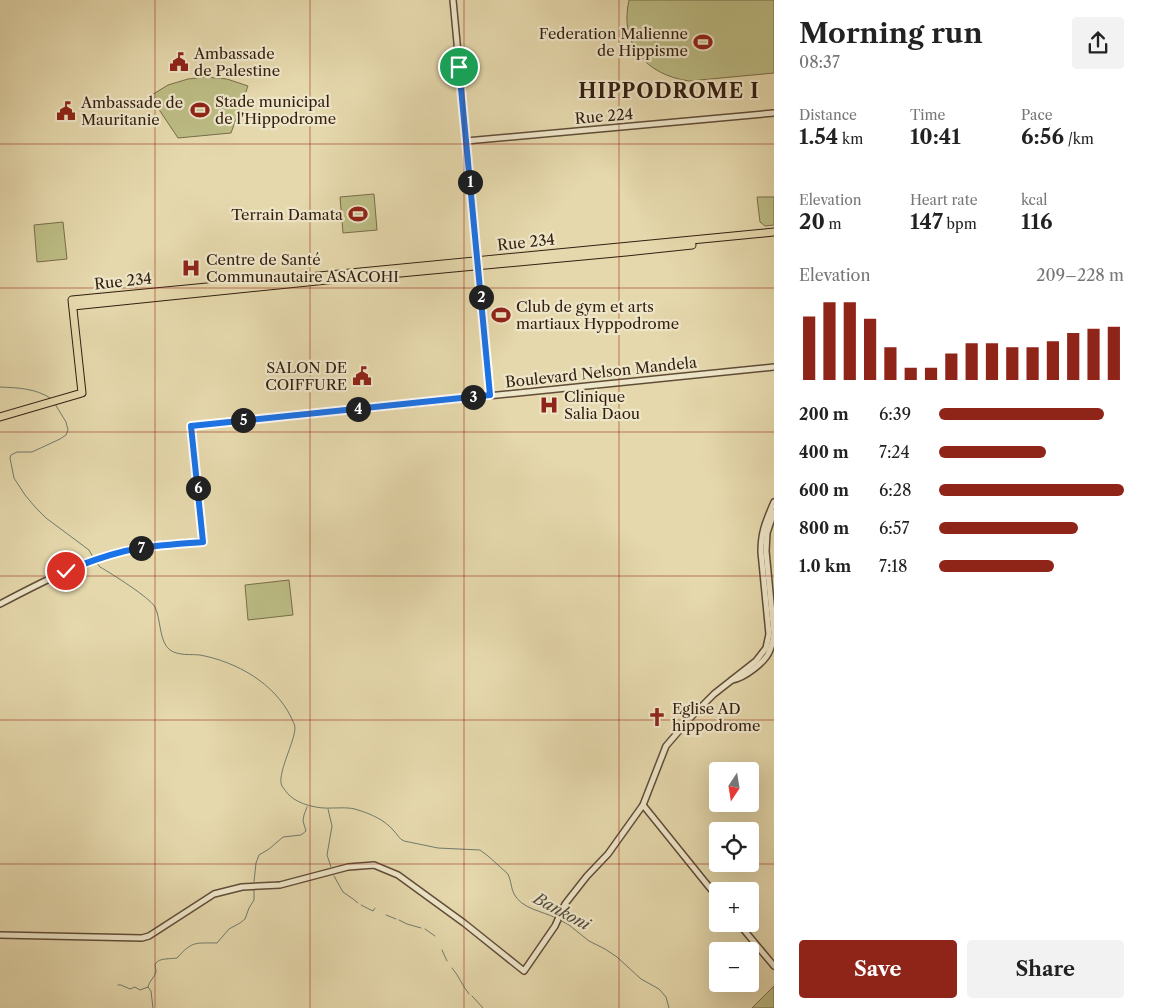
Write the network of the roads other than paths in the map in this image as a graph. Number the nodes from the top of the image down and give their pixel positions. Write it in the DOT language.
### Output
graph roads {
  1 [pos="453,0"];
  2 [pos="774,113"];
  3 [pos="466,142"];
  4 [pos="774,234"];
  5 [pos="478,264"];
  6 [pos="774,367"];
  7 [pos="490,395"];
  8 [pos="0,417"];
  9 [pos="774,502"];
  10 [pos="774,512"];
  11 [pos="0,604"];
  12 [pos="774,634"];
  13 [pos="732,680"];
  14 [pos="643,805"];
  15 [pos="709,887"];
  16 [pos="746,932"];
  17 [pos="0,935"];
  18 [pos="774,966"];
  1 -- 3 [label="street"];
  2 -- 3 [label="street, Rue 224"];
  3 -- 5 [label="street"];
  4 -- 5 [label="main road, Rue 234"];
  5 -- 7 [label="street"];
  5 -- 8 [label="main road, Rue 234"];
  6 -- 7 [label="street, Boulevard Nelson Mandela"];
  7 -- 11 [label="street, Boulevard Nelson Mandela"];
  9 -- 13 [label="street"];
  10 -- 12 [label="street"];
  12 -- 13 [label="street"];
  13 -- 14 [label="street"];
  14 -- 15 [label="street"];
  14 -- 17 [label="street"];
  16 -- 18 [label="street"];
}
